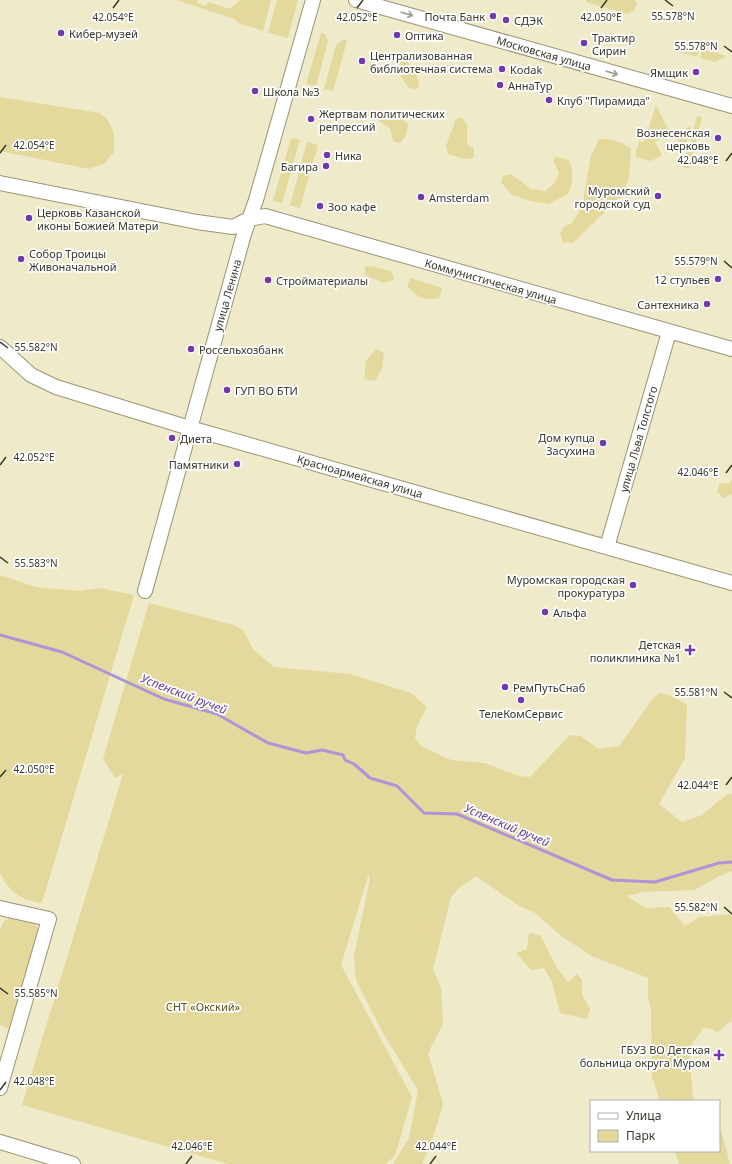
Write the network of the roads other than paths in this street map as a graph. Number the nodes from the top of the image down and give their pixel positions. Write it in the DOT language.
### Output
graph roads {
  1 [pos="313,0"];
  2 [pos="356,0"];
  3 [pos="732,106"];
  4 [pos="0,183"];
  5 [pos="249,219"];
  6 [pos="669,332"];
  7 [pos="0,347"];
  8 [pos="732,349"];
  9 [pos="190,428"];
  10 [pos="607,547"];
  11 [pos="732,583"];
  12 [pos="146,591"];
  13 [pos="0,908"];
  14 [pos="0,1088"];
  15 [pos="0,1142"];
  16 [pos="73,1164"];
  1 -- 5 [label="street, улица Ленина"];
  2 -- 3 [label="street, Московская улица, one-way"];
  4 -- 5 [label="street, Коммунистическая улица"];
  5 -- 6 [label="street, Коммунистическая улица"];
  5 -- 9 [label="street, улица Ленина"];
  6 -- 8 [label="street, Коммунистическая улица"];
  6 -- 10 [label="street, улица Льва Толстого"];
  7 -- 9 [label="street, Красноармейская улица"];
  9 -- 10 [label="street, Красноармейская улица"];
  9 -- 12 [label="street, улица Ленина"];
  10 -- 11 [label="street, Красноармейская улица"];
  13 -- 14 [label="street"];
  15 -- 16 [label="street"];
}
